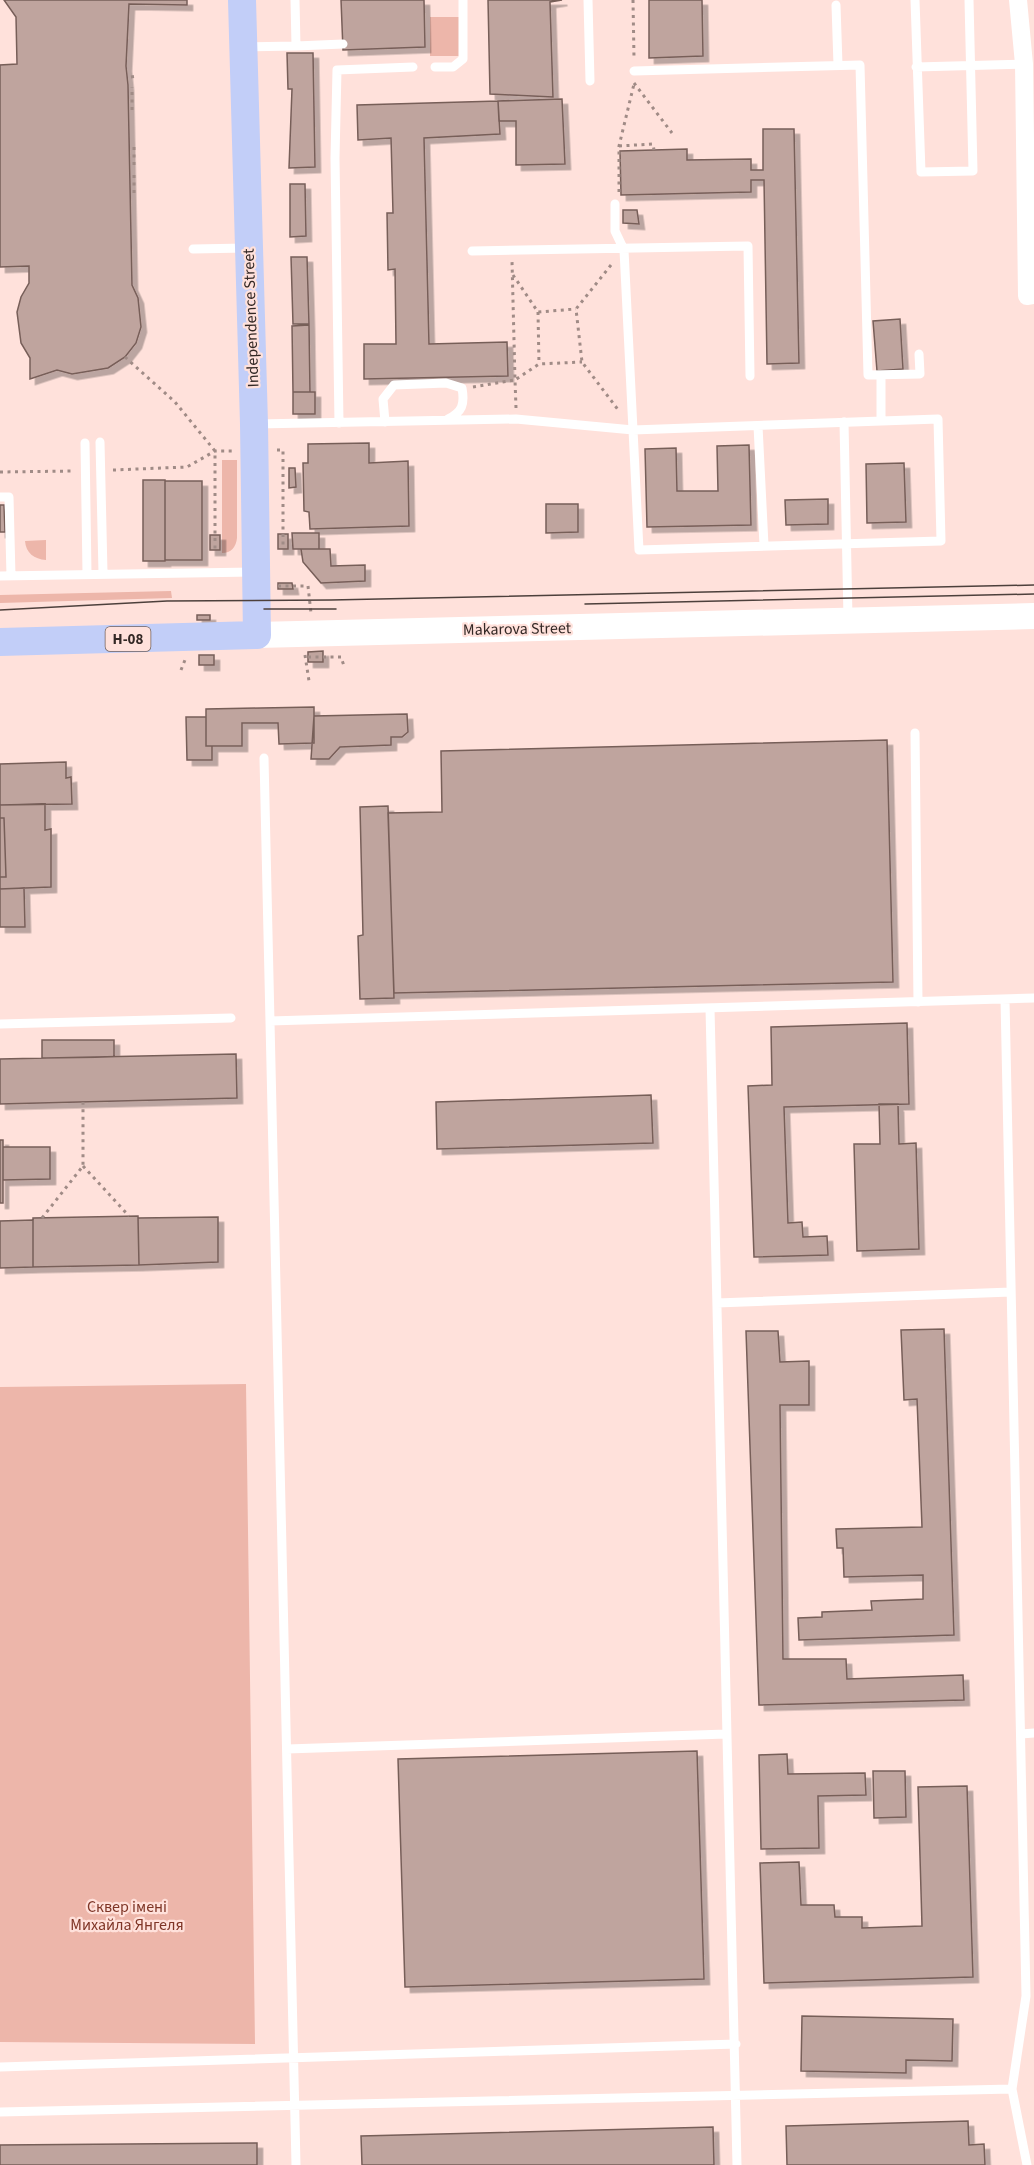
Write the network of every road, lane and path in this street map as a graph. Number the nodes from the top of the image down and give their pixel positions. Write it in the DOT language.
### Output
graph roads {
  1 [pos="242,0"];
  2 [pos="295,0"];
  3 [pos="463,0"];
  4 [pos="588,0"];
  5 [pos="915,0"];
  6 [pos="969,0"];
  7 [pos="1018,0"];
  8 [pos="836,5"];
  9 [pos="343,44"];
  10 [pos="296,46"];
  11 [pos="243,47"];
  12 [pos="1029,62"];
  13 [pos="838,65"];
  14 [pos="971,66"];
  15 [pos="413,67"];
  16 [pos="435,67"];
  17 [pos="916,67"];
  18 [pos="634,70"];
  19 [pos="138,76"];
  20 [pos="131,77"];
  21 [pos="590,81"];
  22 [pos="634,84"];
  23 [pos="132,87"];
  24 [pos="132,110"];
  25 [pos="134,147"];
  26 [pos="619,147"];
  27 [pos="654,150"];
  28 [pos="134,165"];
  29 [pos="134,175"];
  30 [pos="134,193"];
  31 [pos="615,204"];
  32 [pos="249,248"];
  33 [pos="193,249"];
  34 [pos="512,250"];
  35 [pos="624,250"];
  36 [pos="472,251"];
  37 [pos="512,274"];
  38 [pos="1030,295"];
  39 [pos="576,309"];
  40 [pos="538,312"];
  41 [pos="919,354"];
  42 [pos="125,357"];
  43 [pos="582,362"];
  44 [pos="539,364"];
  45 [pos="881,375"];
  46 [pos="750,376"];
  47 [pos="515,380"];
  48 [pos="462,388"];
  49 [pos="516,419"];
  50 [pos="446,421"];
  51 [pos="881,421"];
  52 [pos="385,422"];
  53 [pos="844,422"];
  54 [pos="339,423"];
  55 [pos="758,426"];
  56 [pos="633,430"];
  57 [pos="254,437"];
  58 [pos="100,442"];
  59 [pos="85,443"];
  60 [pos="215,452"];
  61 [pos="86,470"];
  62 [pos="100,470"];
  63 [pos="0,472"];
  64 [pos="0,497"];
  65 [pos="847,544"];
  66 [pos="764,545"];
  67 [pos="283,549"];
  68 [pos="215,550"];
  69 [pos="87,573"];
  70 [pos="102,573"];
  71 [pos="0,576"];
  72 [pos="11,576"];
  73 [pos="267,579"];
  74 [pos="1034,616"];
  75 [pos="311,620"];
  76 [pos="848,621"];
  77 [pos="257,635"];
  78 [pos="0,642"];
  79 [pos="304,650"];
  80 [pos="308,657"];
  81 [pos="185,660"];
  82 [pos="344,666"];
  83 [pos="181,670"];
  84 [pos="309,681"];
  85 [pos="915,733"];
  86 [pos="264,758"];
  87 [pos="1034,998"];
  88 [pos="1005,999"];
  89 [pos="918,1002"];
  90 [pos="710,1008"];
  91 [pos="231,1018"];
  92 [pos="270,1021"];
  93 [pos="0,1024"];
  94 [pos="83,1102"];
  95 [pos="83,1166"];
  96 [pos="129,1216"];
  97 [pos="42,1218"];
  98 [pos="1011,1292"];
  99 [pos="717,1303"];
  100 [pos="1034,1733"];
  101 [pos="726,1734"];
  102 [pos="1021,1734"];
  103 [pos="287,1749"];
  104 [pos="736,2044"];
  105 [pos="295,2058"];
  106 [pos="0,2067"];
  107 [pos="1012,2089"];
  108 [pos="735,2095"];
  109 [pos="295,2106"];
  110 [pos="0,2112"];
  111 [pos="296,2165"];
  112 [pos="737,2165"];
  113 [pos="1027,2165"];
  1 -- 11 [label="main road, Independence Street"];
  2 -- 10 [label="lane"];
  3 -- 16 [label="lane"];
  4 -- 21 [label="lane"];
  5 -- 17 [label="lane"];
  6 -- 14 [label="lane"];
  7 -- 12 [label="street"];
  8 -- 13 [label="lane"];
  9 -- 10 [label="lane"];
  10 -- 11 [label="lane"];
  11 -- 32 [label="main road, Independence Street"];
  12 -- 14 [label="lane"];
  12 -- 38 [label="street"];
  13 -- 18 [label="lane"];
  13 -- 45 [label="lane"];
  14 -- 17 [label="lane"];
  14 -- 17 [label="lane"];
  15 -- 54 [label="lane"];
  19 -- 20 [label="path"];
  22 -- 26 [label="path"];
  23 -- 24 [label="path"];
  25 -- 28 [label="path"];
  26 -- 27 [label="path"];
  26 -- 31 [label="path"];
  29 -- 30 [label="path"];
  31 -- 35 [label="lane"];
  32 -- 33 [label="lane"];
  32 -- 57 [label="main road, Independence Street"];
  34 -- 35 [label="lane"];
  34 -- 36 [label="lane"];
  34 -- 37 [label="path"];
  35 -- 39 [label="path"];
  35 -- 46 [label="lane"];
  35 -- 56 [label="lane"];
  37 -- 40 [label="path"];
  37 -- 47 [label="path"];
  39 -- 40 [label="path"];
  39 -- 43 [label="path"];
  40 -- 44 [label="path"];
  41 -- 45 [label="lane"];
  42 -- 60 [label="path"];
  43 -- 44 [label="path"];
  43 -- 56 [label="path"];
  44 -- 47 [label="path"];
  45 -- 51 [label="lane"];
  47 -- 48 [label="path"];
  47 -- 49 [label="path"];
  48 -- 50 [label="lane"];
  48 -- 52 [label="lane"];
  49 -- 50 [label="lane"];
  49 -- 56 [label="lane"];
  50 -- 52 [label="lane"];
  51 -- 53 [label="lane"];
  51 -- 65 [label="lane"];
  52 -- 54 [label="lane"];
  53 -- 55 [label="lane"];
  53 -- 65 [label="lane"];
  54 -- 57 [label="lane"];
  55 -- 56 [label="lane"];
  55 -- 66 [label="lane"];
  56 -- 66 [label="lane"];
  57 -- 60 [label="path"];
  57 -- 67 [label="path"];
  57 -- 73 [label="main road, Independence Street"];
  58 -- 62 [label="lane"];
  59 -- 61 [label="lane"];
  60 -- 62 [label="path"];
  60 -- 68 [label="path"];
  61 -- 63 [label="path"];
  61 -- 69 [label="lane"];
  62 -- 70 [label="lane"];
  64 -- 72 [label="lane"];
  65 -- 66 [label="lane"];
  65 -- 76 [label="lane"];
  69 -- 70 [label="lane"];
  69 -- 72 [label="lane"];
  70 -- 73 [label="lane"];
  71 -- 72 [label="lane"];
  73 -- 75 [label="path"];
  73 -- 77 [label="main road, Independence Street"];
  74 -- 76 [label="main road, Makarova Street / Н-08"];
  76 -- 77 [label="main road, Makarova Street / Н-08"];
  77 -- 78 [label="main road, Makarova Street / Н-08"];
  79 -- 84 [label="path"];
  80 -- 82 [label="path"];
  81 -- 83 [label="path"];
  85 -- 89 [label="lane"];
  86 -- 92 [label="lane"];
  87 -- 88 [label="lane"];
  88 -- 89 [label="lane"];
  88 -- 98 [label="lane"];
  89 -- 90 [label="lane"];
  90 -- 92 [label="lane"];
  90 -- 99 [label="lane"];
  91 -- 93 [label="lane"];
  92 -- 103 [label="lane"];
  94 -- 95 [label="path"];
  95 -- 96 [label="path"];
  95 -- 97 [label="path"];
  98 -- 99 [label="lane"];
  98 -- 102 [label="lane"];
  99 -- 101 [label="lane"];
  100 -- 102 [label="lane"];
  101 -- 103 [label="lane"];
  101 -- 104 [label="lane"];
  102 -- 107 [label="lane"];
  103 -- 105 [label="lane"];
  104 -- 105 [label="lane"];
  104 -- 108 [label="lane"];
  105 -- 106 [label="lane"];
  105 -- 109 [label="lane"];
  107 -- 108 [label="lane"];
  107 -- 113 [label="lane"];
  108 -- 109 [label="lane"];
  108 -- 112 [label="lane"];
  109 -- 110 [label="lane"];
  109 -- 111 [label="lane"];
}
